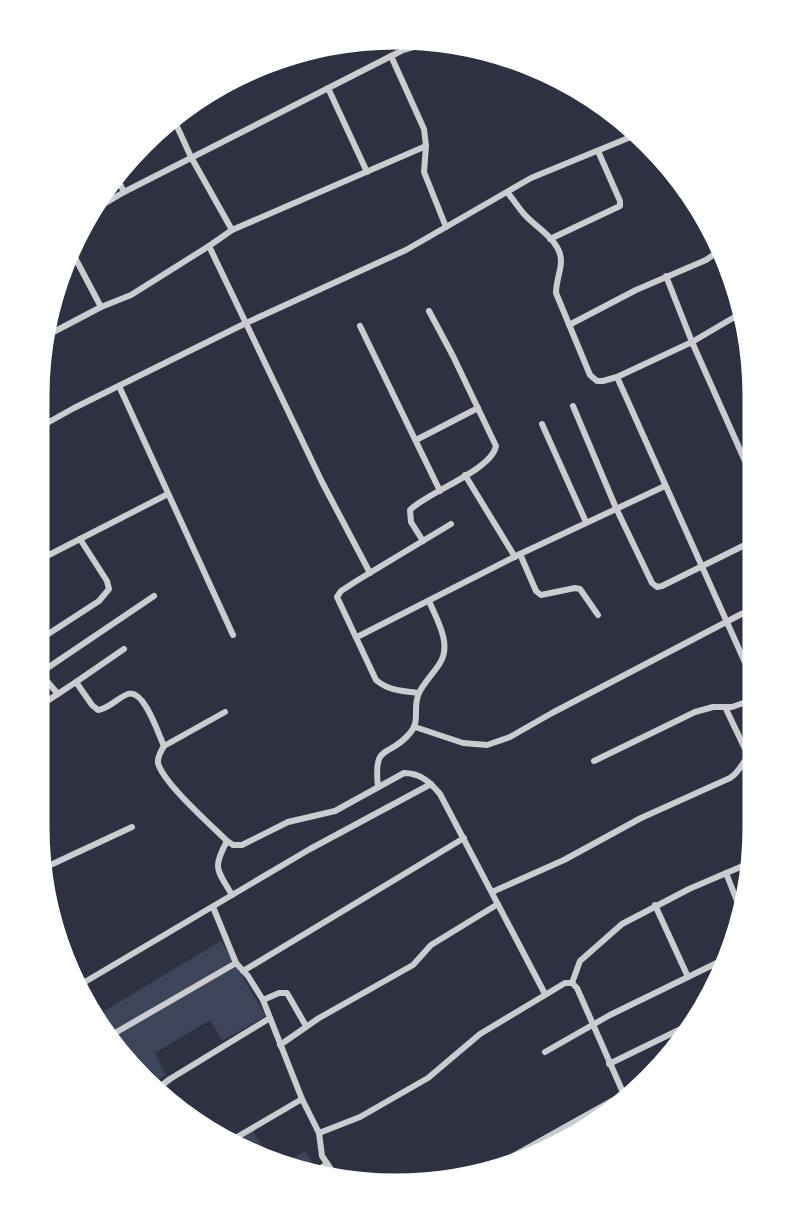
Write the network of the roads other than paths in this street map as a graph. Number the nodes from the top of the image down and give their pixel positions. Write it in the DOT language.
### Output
graph roads {
  1 [pos="410,49"];
  2 [pos="391,56"];
  3 [pos="328,88"];
  4 [pos="177,126"];
  5 [pos="629,138"];
  6 [pos="426,146"];
  7 [pos="598,151"];
  8 [pos="191,157"];
  9 [pos="367,172"];
  10 [pos="120,184"];
  11 [pos="124,192"];
  12 [pos="507,192"];
  13 [pos="108,201"];
  14 [pos="446,227"];
  15 [pos="232,230"];
  16 [pos="550,239"];
  17 [pos="209,246"];
  18 [pos="714,254"];
  19 [pos="76,259"];
  20 [pos="666,276"];
  21 [pos="101,307"];
  22 [pos="429,311"];
  23 [pos="735,317"];
  24 [pos="246,323"];
  25 [pos="569,325"];
  26 [pos="360,326"];
  27 [pos="54,332"];
  28 [pos="693,342"];
  29 [pos="616,377"];
  30 [pos="119,386"];
  31 [pos="573,406"];
  32 [pos="478,408"];
  33 [pos="48,423"];
  34 [pos="542,424"];
  35 [pos="416,440"];
  36 [pos="744,458"];
  37 [pos="465,475"];
  38 [pos="665,486"];
  39 [pos="440,491"];
  40 [pos="168,494"];
  41 [pos="616,508"];
  42 [pos="586,522"];
  43 [pos="451,524"];
  44 [pos="80,539"];
  45 [pos="423,541"];
  46 [pos="744,546"];
  47 [pos="48,555"];
  48 [pos="517,556"];
  49 [pos="702,567"];
  50 [pos="370,573"];
  51 [pos="154,596"];
  52 [pos="429,601"];
  53 [pos="744,612"];
  54 [pos="598,615"];
  55 [pos="726,620"];
  56 [pos="48,634"];
  57 [pos="233,635"];
  58 [pos="357,637"];
  59 [pos="124,649"];
  60 [pos="744,660"];
  61 [pos="48,667"];
  62 [pos="76,682"];
  63 [pos="48,683"];
  64 [pos="419,693"];
  65 [pos="58,694"];
  66 [pos="48,700"];
  67 [pos="744,703"];
  68 [pos="725,707"];
  69 [pos="225,712"];
  70 [pos="415,727"];
  71 [pos="744,743"];
  72 [pos="164,746"];
  73 [pos="594,761"];
  74 [pos="744,765"];
  75 [pos="431,784"];
  76 [pos="378,787"];
  77 [pos="132,827"];
  78 [pos="464,838"];
  79 [pos="226,841"];
  80 [pos="50,865"];
  81 [pos="742,866"];
  82 [pos="726,873"];
  83 [pos="492,892"];
  84 [pos="232,895"];
  85 [pos="736,899"];
  86 [pos="498,904"];
  87 [pos="655,905"];
  88 [pos="213,907"];
  89 [pos="236,963"];
  90 [pos="717,963"];
  91 [pos="243,971"];
  92 [pos="688,977"];
  93 [pos="85,982"];
  94 [pos="572,983"];
  95 [pos="545,994"];
  96 [pos="263,1000"];
  97 [pos="270,1018"];
  98 [pos="593,1024"];
  99 [pos="306,1026"];
  100 [pos="678,1030"];
  101 [pos="116,1033"];
  102 [pos="280,1045"];
  103 [pos="545,1052"];
  104 [pos="609,1064"];
  105 [pos="163,1085"];
  106 [pos="622,1092"];
  107 [pos="302,1099"];
  108 [pos="595,1112"];
  109 [pos="319,1132"];
  110 [pos="238,1137"];
  111 [pos="524,1151"];
  112 [pos="327,1164"];
  113 [pos="323,1167"];
  114 [pos="330,1168"];
  1 -- 2 [label="street"];
  2 -- 3 [label="street"];
  2 -- 6 [label="street"];
  3 -- 8 [label="street"];
  3 -- 9 [label="street"];
  4 -- 8 [label="street"];
  5 -- 7 [label="street"];
  6 -- 9 [label="street"];
  6 -- 14 [label="street"];
  7 -- 12 [label="street"];
  7 -- 16 [label="street"];
  8 -- 11 [label="street"];
  8 -- 15 [label="street"];
  9 -- 15 [label="street"];
  10 -- 11 [label="street"];
  11 -- 13 [label="street"];
  12 -- 14 [label="street"];
  12 -- 16 [label="street"];
  14 -- 24 [label="street"];
  15 -- 17 [label="street"];
  16 -- 25 [label="street"];
  17 -- 21 [label="street"];
  17 -- 24 [label="street"];
  18 -- 20 [label="street"];
  19 -- 21 [label="street"];
  20 -- 25 [label="street"];
  20 -- 28 [label="street"];
  21 -- 27 [label="street"];
  22 -- 32 [label="street"];
  23 -- 28 [label="street"];
  24 -- 30 [label="street"];
  24 -- 50 [label="street"];
  25 -- 29 [label="street"];
  26 -- 35 [label="street"];
  28 -- 29 [label="street"];
  28 -- 36 [label="street"];
  29 -- 38 [label="street"];
  30 -- 33 [label="street"];
  30 -- 40 [label="street"];
  31 -- 41 [label="street"];
  32 -- 35 [label="street"];
  32 -- 37 [label="street"];
  34 -- 42 [label="street"];
  35 -- 39 [label="street"];
  37 -- 39 [label="street"];
  37 -- 48 [label="street"];
  38 -- 41 [label="street"];
  38 -- 49 [label="street"];
  39 -- 45 [label="street"];
  40 -- 44 [label="street"];
  40 -- 57 [label="street"];
  41 -- 42 [label="street"];
  41 -- 49 [label="street"];
  42 -- 48 [label="street"];
  43 -- 45 [label="street"];
  44 -- 47 [label="street"];
  44 -- 56 [label="street"];
  45 -- 50 [label="street"];
  46 -- 49 [label="street"];
  48 -- 52 [label="street"];
  48 -- 54 [label="street"];
  49 -- 55 [label="street"];
  50 -- 58 [label="street"];
  51 -- 61 [label="street"];
  52 -- 58 [label="street"];
  52 -- 64 [label="street"];
  53 -- 55 [label="street"];
  55 -- 60 [label="street"];
  55 -- 70 [label="street"];
  58 -- 64 [label="street"];
  59 -- 62 [label="street"];
  62 -- 65 [label="street"];
  62 -- 72 [label="street"];
  63 -- 65 [label="street"];
  64 -- 70 [label="street"];
  65 -- 66 [label="street"];
  67 -- 68 [label="street"];
  68 -- 71 [label="street"];
  68 -- 73 [label="street"];
  69 -- 72 [label="street"];
  70 -- 76 [label="street"];
  72 -- 79 [label="street"];
  74 -- 83 [label="street"];
  75 -- 76 [label="street"];
  75 -- 78 [label="street"];
  75 -- 84 [label="street"];
  76 -- 79 [label="street"];
  77 -- 80 [label="street"];
  78 -- 83 [label="street"];
  78 -- 91 [label="street"];
  79 -- 84 [label="street"];
  81 -- 82 [label="street"];
  82 -- 85 [label="street"];
  82 -- 87 [label="street"];
  83 -- 86 [label="street"];
  84 -- 88 [label="street"];
  86 -- 95 [label="street"];
  86 -- 99 [label="street"];
  87 -- 92 [label="street"];
  87 -- 94 [label="street"];
  88 -- 89 [label="street"];
  88 -- 93 [label="street"];
  89 -- 91 [label="street"];
  89 -- 101 [label="street"];
  90 -- 92 [label="street"];
  91 -- 96 [label="street"];
  92 -- 98 [label="street"];
  94 -- 95 [label="street"];
  94 -- 98 [label="street"];
  95 -- 109 [label="street"];
  96 -- 97 [label="street"];
  96 -- 99 [label="street"];
  97 -- 102 [label="street"];
  97 -- 105 [label="street"];
  98 -- 103 [label="street"];
  98 -- 104 [label="street"];
  99 -- 102 [label="street"];
  100 -- 104 [label="street"];
  102 -- 107 [label="street"];
  104 -- 106 [label="street"];
  107 -- 109 [label="street"];
  107 -- 110 [label="street"];
  108 -- 111 [label="street"];
  109 -- 112 [label="street"];
  112 -- 113 [label="street"];
  112 -- 114 [label="street"];
}
